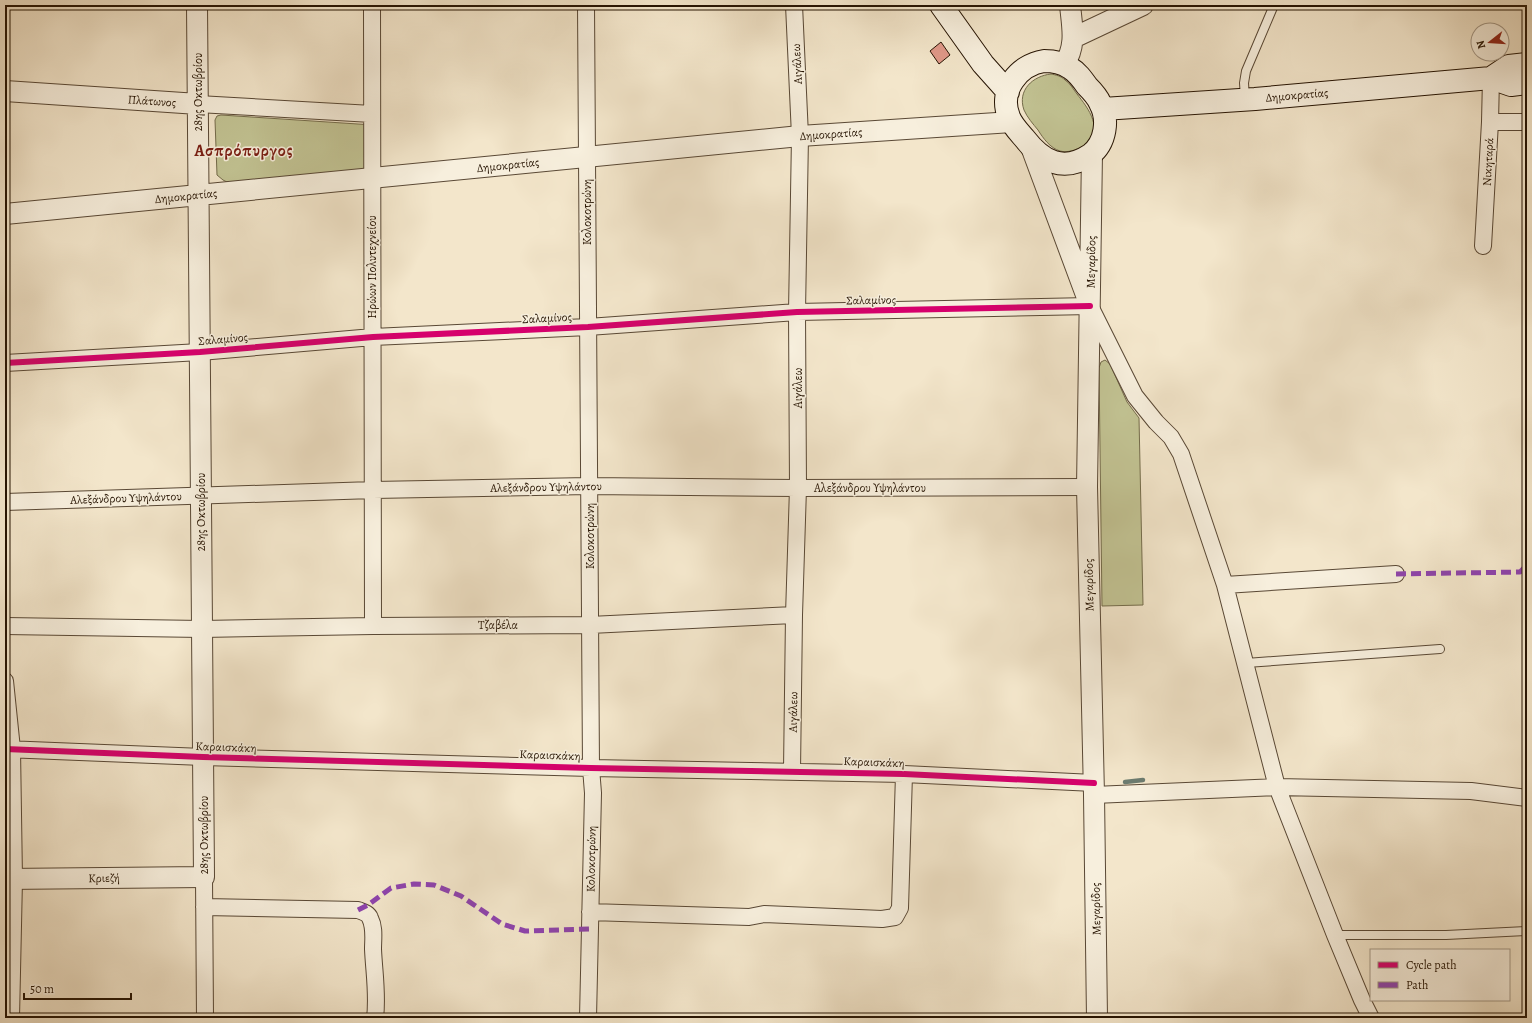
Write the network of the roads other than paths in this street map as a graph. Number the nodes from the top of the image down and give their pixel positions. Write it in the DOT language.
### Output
graph roads {
  1 [pos="197,5"];
  2 [pos="372,5"];
  3 [pos="586,5"];
  4 [pos="794,5"];
  5 [pos="940,5"];
  6 [pos="1070,5"];
  7 [pos="1143,5"];
  8 [pos="1274,5"];
  9 [pos="1073,38"];
  10 [pos="1527,64"];
  11 [pos="1064,65"];
  12 [pos="1491,78"];
  13 [pos="1527,83"];
  14 [pos="5,91"];
  15 [pos="1008,92"];
  16 [pos="1245,100"];
  17 [pos="198,104"];
  18 [pos="1103,110"];
  19 [pos="372,114"];
  20 [pos="1012,122"];
  21 [pos="1490,122"];
  22 [pos="1527,122"];
  23 [pos="800,136"];
  24 [pos="1031,147"];
  25 [pos="1092,153"];
  26 [pos="587,157"];
  27 [pos="372,178"];
  28 [pos="199,195"];
  29 [pos="5,214"];
  30 [pos="1483,246"];
  31 [pos="1090,306"];
  32 [pos="797,312"];
  33 [pos="588,326"];
  34 [pos="372,337"];
  35 [pos="200,352"];
  36 [pos="5,363"];
  37 [pos="589,486"];
  38 [pos="1087,487"];
  39 [pos="798,488"];
  40 [pos="373,490"];
  41 [pos="201,496"];
  42 [pos="5,502"];
  43 [pos="1396,574"];
  44 [pos="1226,585"];
  45 [pos="794,615"];
  46 [pos="590,624"];
  47 [pos="5,626"];
  48 [pos="373,626"];
  49 [pos="202,629"];
  50 [pos="1440,649"];
  51 [pos="1246,663"];
  52 [pos="5,681"];
  53 [pos="8,749"];
  54 [pos="203,757"];
  55 [pos="591,768"];
  56 [pos="792,771"];
  57 [pos="904,774"];
  58 [pos="1277,787"];
  59 [pos="1094,789"];
  60 [pos="1527,798"];
  61 [pos="204,877"];
  62 [pos="10,879"];
  63 [pos="204,907"];
  64 [pos="590,912"];
  65 [pos="1527,931"];
  66 [pos="1335,935"];
  67 [pos="11,1018"];
  68 [pos="205,1018"];
  69 [pos="375,1018"];
  70 [pos="588,1018"];
  71 [pos="1097,1018"];
  72 [pos="1371,1018"];
  1 -- 17 [label="street, 28ης Οκτωβρίου"];
  2 -- 19 [label="street, Ηρώων Πολυτεχνείου"];
  3 -- 26 [label="street, Κολοκοτρώνη"];
  4 -- 23 [label="street, Αιγάλεω"];
  5 -- 15 [label="main road"];
  6 -- 9 [label="street"];
  7 -- 9 [label="street"];
  8 -- 16 [label="lane"];
  9 -- 11 [label="street"];
  10 -- 12 [label="main road, Δημοκρατίας"];
  11 -- 15 [label="main road"];
  11 -- 18 [label="main road"];
  12 -- 13 [label="main road, Δημοκρατίας"];
  12 -- 16 [label="main road, Δημοκρατίας"];
  12 -- 21 [label="street, Νικηταρά"];
  14 -- 17 [label="street, Πλάτωνος"];
  15 -- 20 [label="main road"];
  16 -- 18 [label="main road, Δημοκρατίας"];
  17 -- 19 [label="street, Πλάτωνος"];
  17 -- 28 [label="street, 28ης Οκτωβρίου"];
  18 -- 25 [label="main road"];
  19 -- 27 [label="street, Ηρώων Πολυτεχνείου"];
  20 -- 23 [label="street, Δημοκρατίας"];
  20 -- 24 [label="main road"];
  21 -- 22 [label="street"];
  21 -- 30 [label="street, Νικηταρά"];
  23 -- 26 [label="street, Δημοκρατίας"];
  23 -- 32 [label="street, Αιγάλεω"];
  24 -- 25 [label="main road"];
  24 -- 31 [label="street"];
  25 -- 31 [label="street, Μεγαρίδος"];
  26 -- 27 [label="street, Δημοκρατίας"];
  26 -- 33 [label="street, Κολοκοτρώνη"];
  27 -- 28 [label="street, Δημοκρατίας"];
  27 -- 34 [label="street, Ηρώων Πολυτεχνείου"];
  28 -- 29 [label="street, Δημοκρατίας"];
  28 -- 35 [label="street, 28ης Οκτωβρίου"];
  31 -- 32 [label="street, Σαλαμίνος"];
  31 -- 38 [label="street, Μεγαρίδος"];
  31 -- 44 [label="street"];
  32 -- 33 [label="street, Σαλαμίνος"];
  32 -- 39 [label="street, Αιγάλεω"];
  33 -- 34 [label="street, Σαλαμίνος"];
  33 -- 37 [label="street, Κολοκοτρώνη"];
  34 -- 35 [label="street, Σαλαμίνος"];
  34 -- 40 [label="street, Ηρώων Πολυτεχνείου"];
  35 -- 36 [label="street, Σαλαμίνος"];
  35 -- 41 [label="street, 28ης Οκτωβρίου"];
  37 -- 39 [label="street, Αλεξάνδρου Υψηλάντου"];
  37 -- 40 [label="street, Αλεξάνδρου Υψηλάντου"];
  37 -- 46 [label="street, Κολοκοτρώνη"];
  38 -- 39 [label="street, Αλεξάνδρου Υψηλάντου"];
  38 -- 59 [label="street, Μεγαρίδος"];
  39 -- 45 [label="street, Αιγάλεω"];
  40 -- 41 [label="street, Αλεξάνδρου Υψηλάντου"];
  40 -- 48 [label="street, Ηρώων Πολυτεχνείου"];
  41 -- 42 [label="street, Αλεξάνδρου Υψηλάντου"];
  41 -- 49 [label="street, 28ης Οκτωβρίου"];
  43 -- 44 [label="street"];
  44 -- 51 [label="street"];
  45 -- 46 [label="street, Τζαβέλα"];
  45 -- 56 [label="street, Αιγάλεω"];
  46 -- 48 [label="street, Τζαβέλα"];
  46 -- 55 [label="street, Κολοκοτρώνη"];
  47 -- 49 [label="street, Τζαβέλα"];
  48 -- 49 [label="street, Τζαβέλα"];
  49 -- 54 [label="street, 28ης Οκτωβρίου"];
  50 -- 51 [label="lane"];
  51 -- 58 [label="street"];
  52 -- 53 [label="street"];
  53 -- 54 [label="street, Καραισκάκη"];
  53 -- 62 [label="street"];
  54 -- 55 [label="street, Καραισκάκη"];
  54 -- 61 [label="street, 28ης Οκτωβρίου"];
  55 -- 56 [label="street, Καραισκάκη"];
  55 -- 64 [label="street, Κολοκοτρώνη"];
  56 -- 57 [label="street, Καραισκάκη"];
  57 -- 59 [label="street, Καραισκάκη"];
  57 -- 64 [label="street"];
  58 -- 59 [label="street, Καραισκάκη"];
  58 -- 60 [label="street, Καραισκάκη"];
  58 -- 66 [label="street"];
  59 -- 71 [label="street, Μεγαρίδος"];
  61 -- 62 [label="street, Κριεζή"];
  61 -- 63 [label="street, 28ης Οκτωβρίου"];
  62 -- 67 [label="street"];
  63 -- 68 [label="street, 28ης Οκτωβρίου"];
  63 -- 69 [label="street"];
  64 -- 70 [label="street, Κολοκοτρώνη"];
  65 -- 66 [label="lane"];
  66 -- 72 [label="street"];
}
